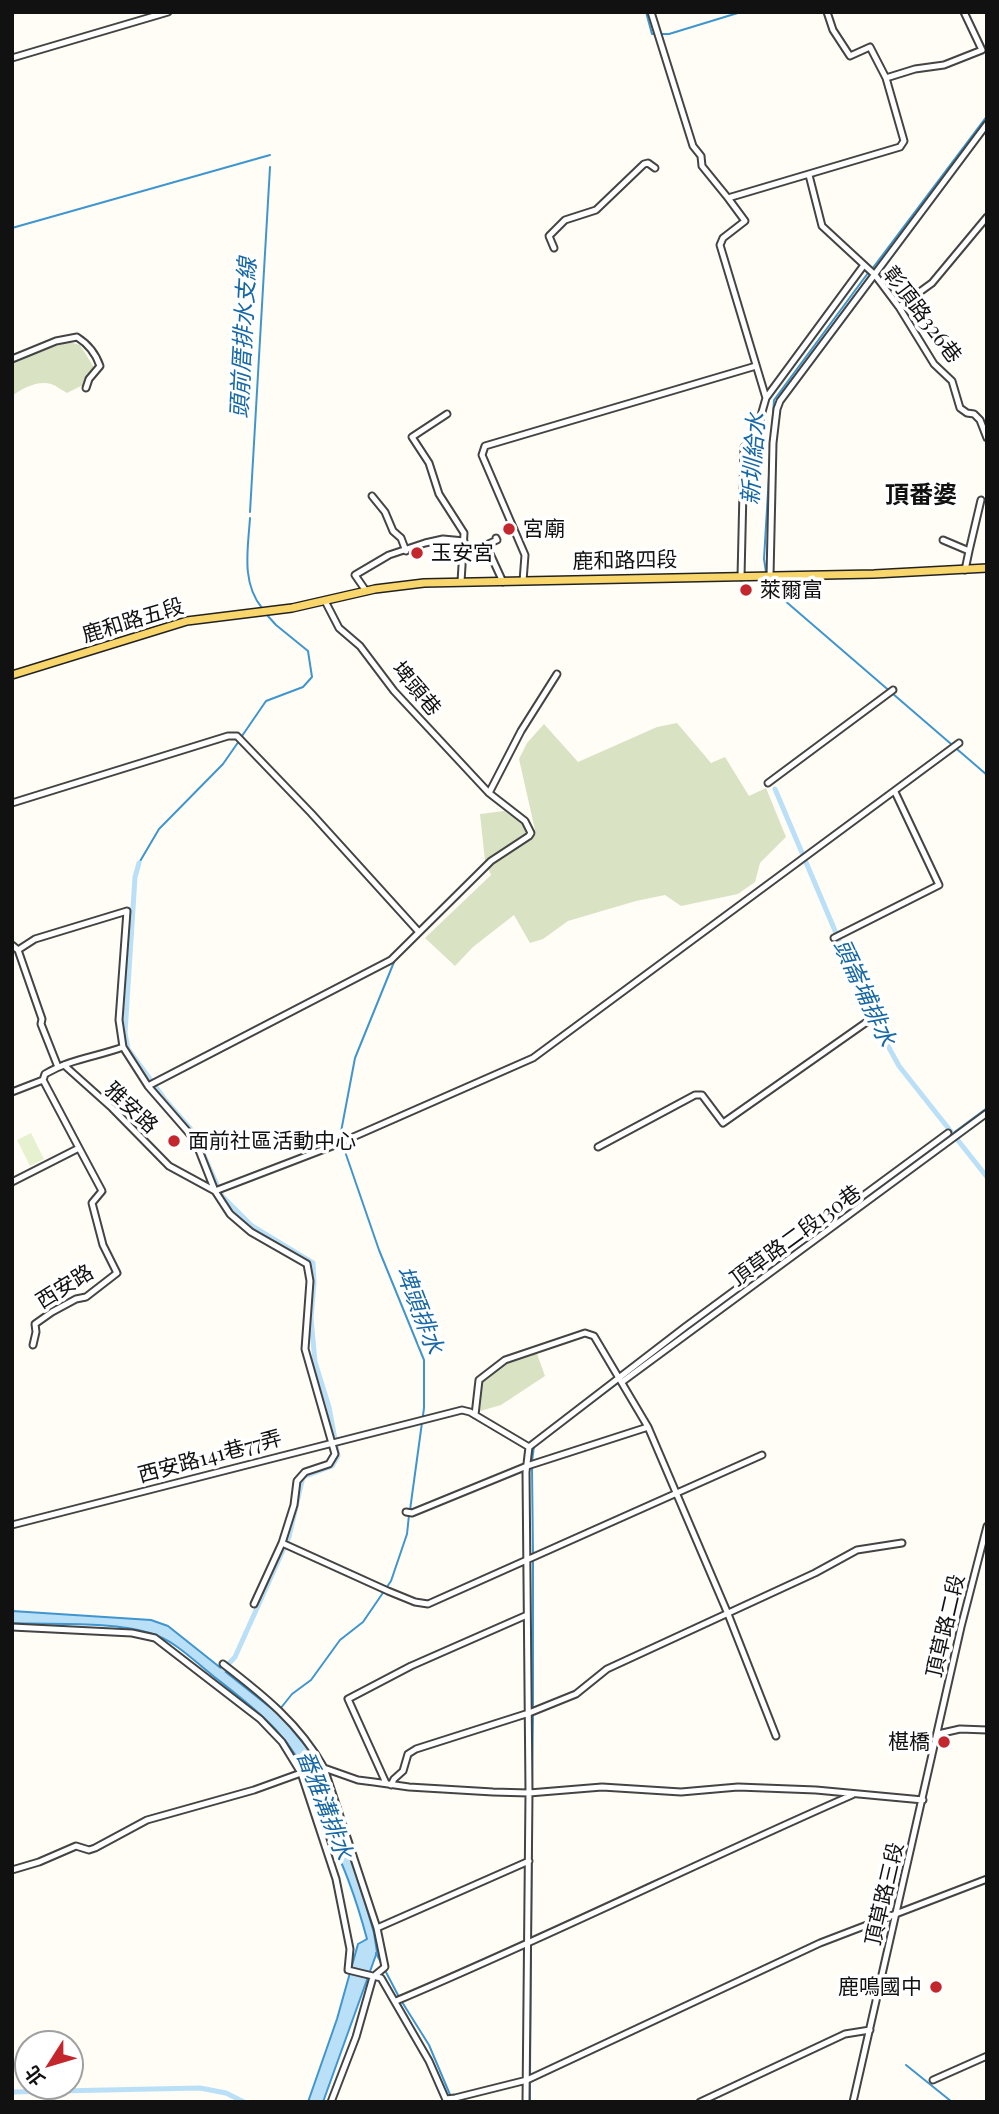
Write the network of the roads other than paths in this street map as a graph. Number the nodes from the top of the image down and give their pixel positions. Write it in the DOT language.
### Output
graph roads {
  1 [pos="168,12"];
  2 [pos="651,12"];
  3 [pos="827,12"];
  4 [pos="964,12"];
  5 [pos="12,58"];
  6 [pos="886,78"];
  7 [pos="987,124"];
  8 [pos="655,168"];
  9 [pos="809,175"];
  10 [pos="728,198"];
  11 [pos="987,218"];
  12 [pos="554,248"];
  13 [pos="870,270"];
  14 [pos="899,307"];
  15 [pos="12,359"];
  16 [pos="756,366"];
  17 [pos="86,388"];
  18 [pos="766,398"];
  19 [pos="447,414"];
  20 [pos="987,438"];
  21 [pos="761,445"];
  22 [pos="744,447"];
  23 [pos="372,496"];
  24 [pos="981,500"];
  25 [pos="496,538"];
  26 [pos="943,540"];
  27 [pos="464,541"];
  28 [pos="406,551"];
  29 [pos="969,551"];
  30 [pos="987,568"];
  31 [pos="965,570"];
  32 [pos="770,576"];
  33 [pos="741,577"];
  34 [pos="461,582"];
  35 [pos="503,582"];
  36 [pos="523,582"];
  37 [pos="366,591"];
  38 [pos="325,601"];
  39 [pos="263,612"];
  40 [pos="557,674"];
  41 [pos="12,675"];
  42 [pos="893,690"];
  43 [pos="959,743"];
  44 [pos="768,783"];
  45 [pos="895,792"];
  46 [pos="489,793"];
  47 [pos="12,803"];
  48 [pos="418,931"];
  49 [pos="837,936"];
  50 [pos="14,947"];
  51 [pos="871,1019"];
  52 [pos="122,1047"];
  53 [pos="61,1066"];
  54 [pos="43,1080"];
  55 [pos="148,1086"];
  56 [pos="12,1092"];
  57 [pos="987,1113"];
  58 [pos="948,1133"];
  59 [pos="598,1147"];
  60 [pos="79,1148"];
  61 [pos="12,1182"];
  62 [pos="215,1191"];
  63 [pos="33,1345"];
  64 [pos="621,1379"];
  65 [pos="475,1415"];
  66 [pos="648,1427"];
  67 [pos="332,1442"];
  68 [pos="529,1447"];
  69 [pos="762,1455"];
  70 [pos="527,1466"];
  71 [pos="677,1494"];
  72 [pos="409,1513"];
  73 [pos="12,1525"];
  74 [pos="987,1526"];
  75 [pos="902,1543"];
  76 [pos="285,1544"];
  77 [pos="527,1559"];
  78 [pos="254,1604"];
  79 [pos="728,1614"];
  80 [pos="527,1615"];
  81 [pos="12,1627"];
  82 [pos="223,1664"];
  83 [pos="529,1713"];
  84 [pos="987,1730"];
  85 [pos="938,1734"];
  86 [pos="776,1736"];
  87 [pos="324,1768"];
  88 [pos="301,1773"];
  89 [pos="389,1784"];
  90 [pos="529,1793"];
  91 [pos="855,1793"];
  92 [pos="923,1800"];
  93 [pos="529,1861"];
  94 [pos="12,1870"];
  95 [pos="987,1879"];
  96 [pos="896,1914"];
  97 [pos="377,1928"];
  98 [pos="528,1943"];
  99 [pos="373,1978"];
  100 [pos="399,1999"];
  101 [pos="870,2031"];
  102 [pos="987,2056"];
  103 [pos="527,2080"];
  104 [pos="933,2080"];
  105 [pos="449,2099"];
  106 [pos="331,2102"];
  107 [pos="526,2102"];
  108 [pos="700,2102"];
  109 [pos="853,2102"];
  1 -- 5 [label="street"];
  2 -- 10 [label="street"];
  3 -- 6 [label="street"];
  4 -- 6 [label="street"];
  6 -- 9 [label="street"];
  7 -- 13 [label="street"];
  8 -- 12 [label="street"];
  9 -- 10 [label="street"];
  9 -- 13 [label="street, 彰頂路326巷"];
  10 -- 16 [label="street"];
  11 -- 14 [label="street"];
  13 -- 14 [label="street, 彰頂路326巷"];
  13 -- 18 [label="street"];
  13 -- 32 [label="street"];
  14 -- 20 [label="street, 彰頂路326巷"];
  15 -- 17 [label="street"];
  16 -- 18 [label="street"];
  16 -- 36 [label="street"];
  18 -- 21 [label="street"];
  19 -- 27 [label="street"];
  22 -- 33 [label="street"];
  23 -- 28 [label="street"];
  24 -- 29 [label="street"];
  25 -- 35 [label="street"];
  26 -- 29 [label="street"];
  27 -- 28 [label="street"];
  27 -- 34 [label="street"];
  28 -- 37 [label="street"];
  29 -- 31 [label="street"];
  30 -- 31 [label="main road, 鹿和路四段"];
  31 -- 32 [label="main road, 鹿和路四段"];
  32 -- 33 [label="main road, 鹿和路四段"];
  33 -- 36 [label="main road, 鹿和路四段"];
  34 -- 35 [label="main road, 鹿和路四段"];
  34 -- 37 [label="main road, 鹿和路四段"];
  35 -- 36 [label="main road, 鹿和路四段"];
  37 -- 38 [label="main road, 鹿和路四段"];
  38 -- 39 [label="main road, 鹿和路四段"];
  38 -- 46 [label="street, 埤頭巷"];
  39 -- 41 [label="main road, 鹿和路五段"];
  40 -- 46 [label="street"];
  42 -- 44 [label="street"];
  43 -- 45 [label="street"];
  45 -- 49 [label="street"];
  45 -- 62 [label="street"];
  46 -- 48 [label="street, 埤頭巷"];
  47 -- 48 [label="street"];
  48 -- 55 [label="street"];
  50 -- 52 [label="street"];
  50 -- 53 [label="street, 雅安路"];
  51 -- 59 [label="street"];
  52 -- 53 [label="street"];
  52 -- 55 [label="street"];
  53 -- 54 [label="street"];
  53 -- 62 [label="street, 雅安路"];
  54 -- 56 [label="street"];
  54 -- 60 [label="street"];
  55 -- 62 [label="street"];
  57 -- 64 [label="street, 頂草路二段130巷"];
  58 -- 64 [label="street"];
  60 -- 61 [label="street"];
  60 -- 63 [label="street, 西安路"];
  62 -- 67 [label="street"];
  64 -- 65 [label="street"];
  64 -- 66 [label="street"];
  64 -- 68 [label="street"];
  65 -- 67 [label="street, 西安路141巷77弄"];
  65 -- 68 [label="street"];
  66 -- 70 [label="street"];
  66 -- 71 [label="street"];
  67 -- 73 [label="street, 西安路141巷77弄"];
  67 -- 76 [label="street"];
  68 -- 70 [label="street"];
  69 -- 71 [label="street"];
  70 -- 72 [label="street"];
  70 -- 77 [label="street"];
  71 -- 77 [label="street"];
  71 -- 79 [label="street"];
  74 -- 85 [label="street, 頂草路二段"];
  75 -- 79 [label="street"];
  76 -- 77 [label="street"];
  76 -- 78 [label="street"];
  77 -- 80 [label="street"];
  79 -- 83 [label="street"];
  79 -- 86 [label="street"];
  80 -- 83 [label="street"];
  80 -- 89 [label="street"];
  81 -- 88 [label="street"];
  82 -- 87 [label="street"];
  83 -- 89 [label="street"];
  83 -- 90 [label="street"];
  84 -- 85 [label="street"];
  85 -- 92 [label="street, 頂草路三段"];
  87 -- 88 [label="street"];
  87 -- 89 [label="street"];
  87 -- 97 [label="street"];
  88 -- 94 [label="street"];
  88 -- 99 [label="street"];
  89 -- 90 [label="street"];
  90 -- 91 [label="street"];
  90 -- 93 [label="street"];
  91 -- 92 [label="street"];
  91 -- 98 [label="street"];
  92 -- 96 [label="street, 頂草路三段"];
  93 -- 97 [label="street"];
  93 -- 98 [label="street"];
  95 -- 96 [label="street"];
  96 -- 101 [label="street, 頂草路三段"];
  96 -- 103 [label="street"];
  97 -- 99 [label="street"];
  98 -- 100 [label="street"];
  98 -- 103 [label="street"];
  99 -- 100 [label="street"];
  99 -- 106 [label="street"];
  100 -- 105 [label="street"];
  101 -- 108 [label="street"];
  101 -- 109 [label="street, 頂草路三段"];
  102 -- 104 [label="street"];
  103 -- 105 [label="street"];
  103 -- 107 [label="street"];
}
